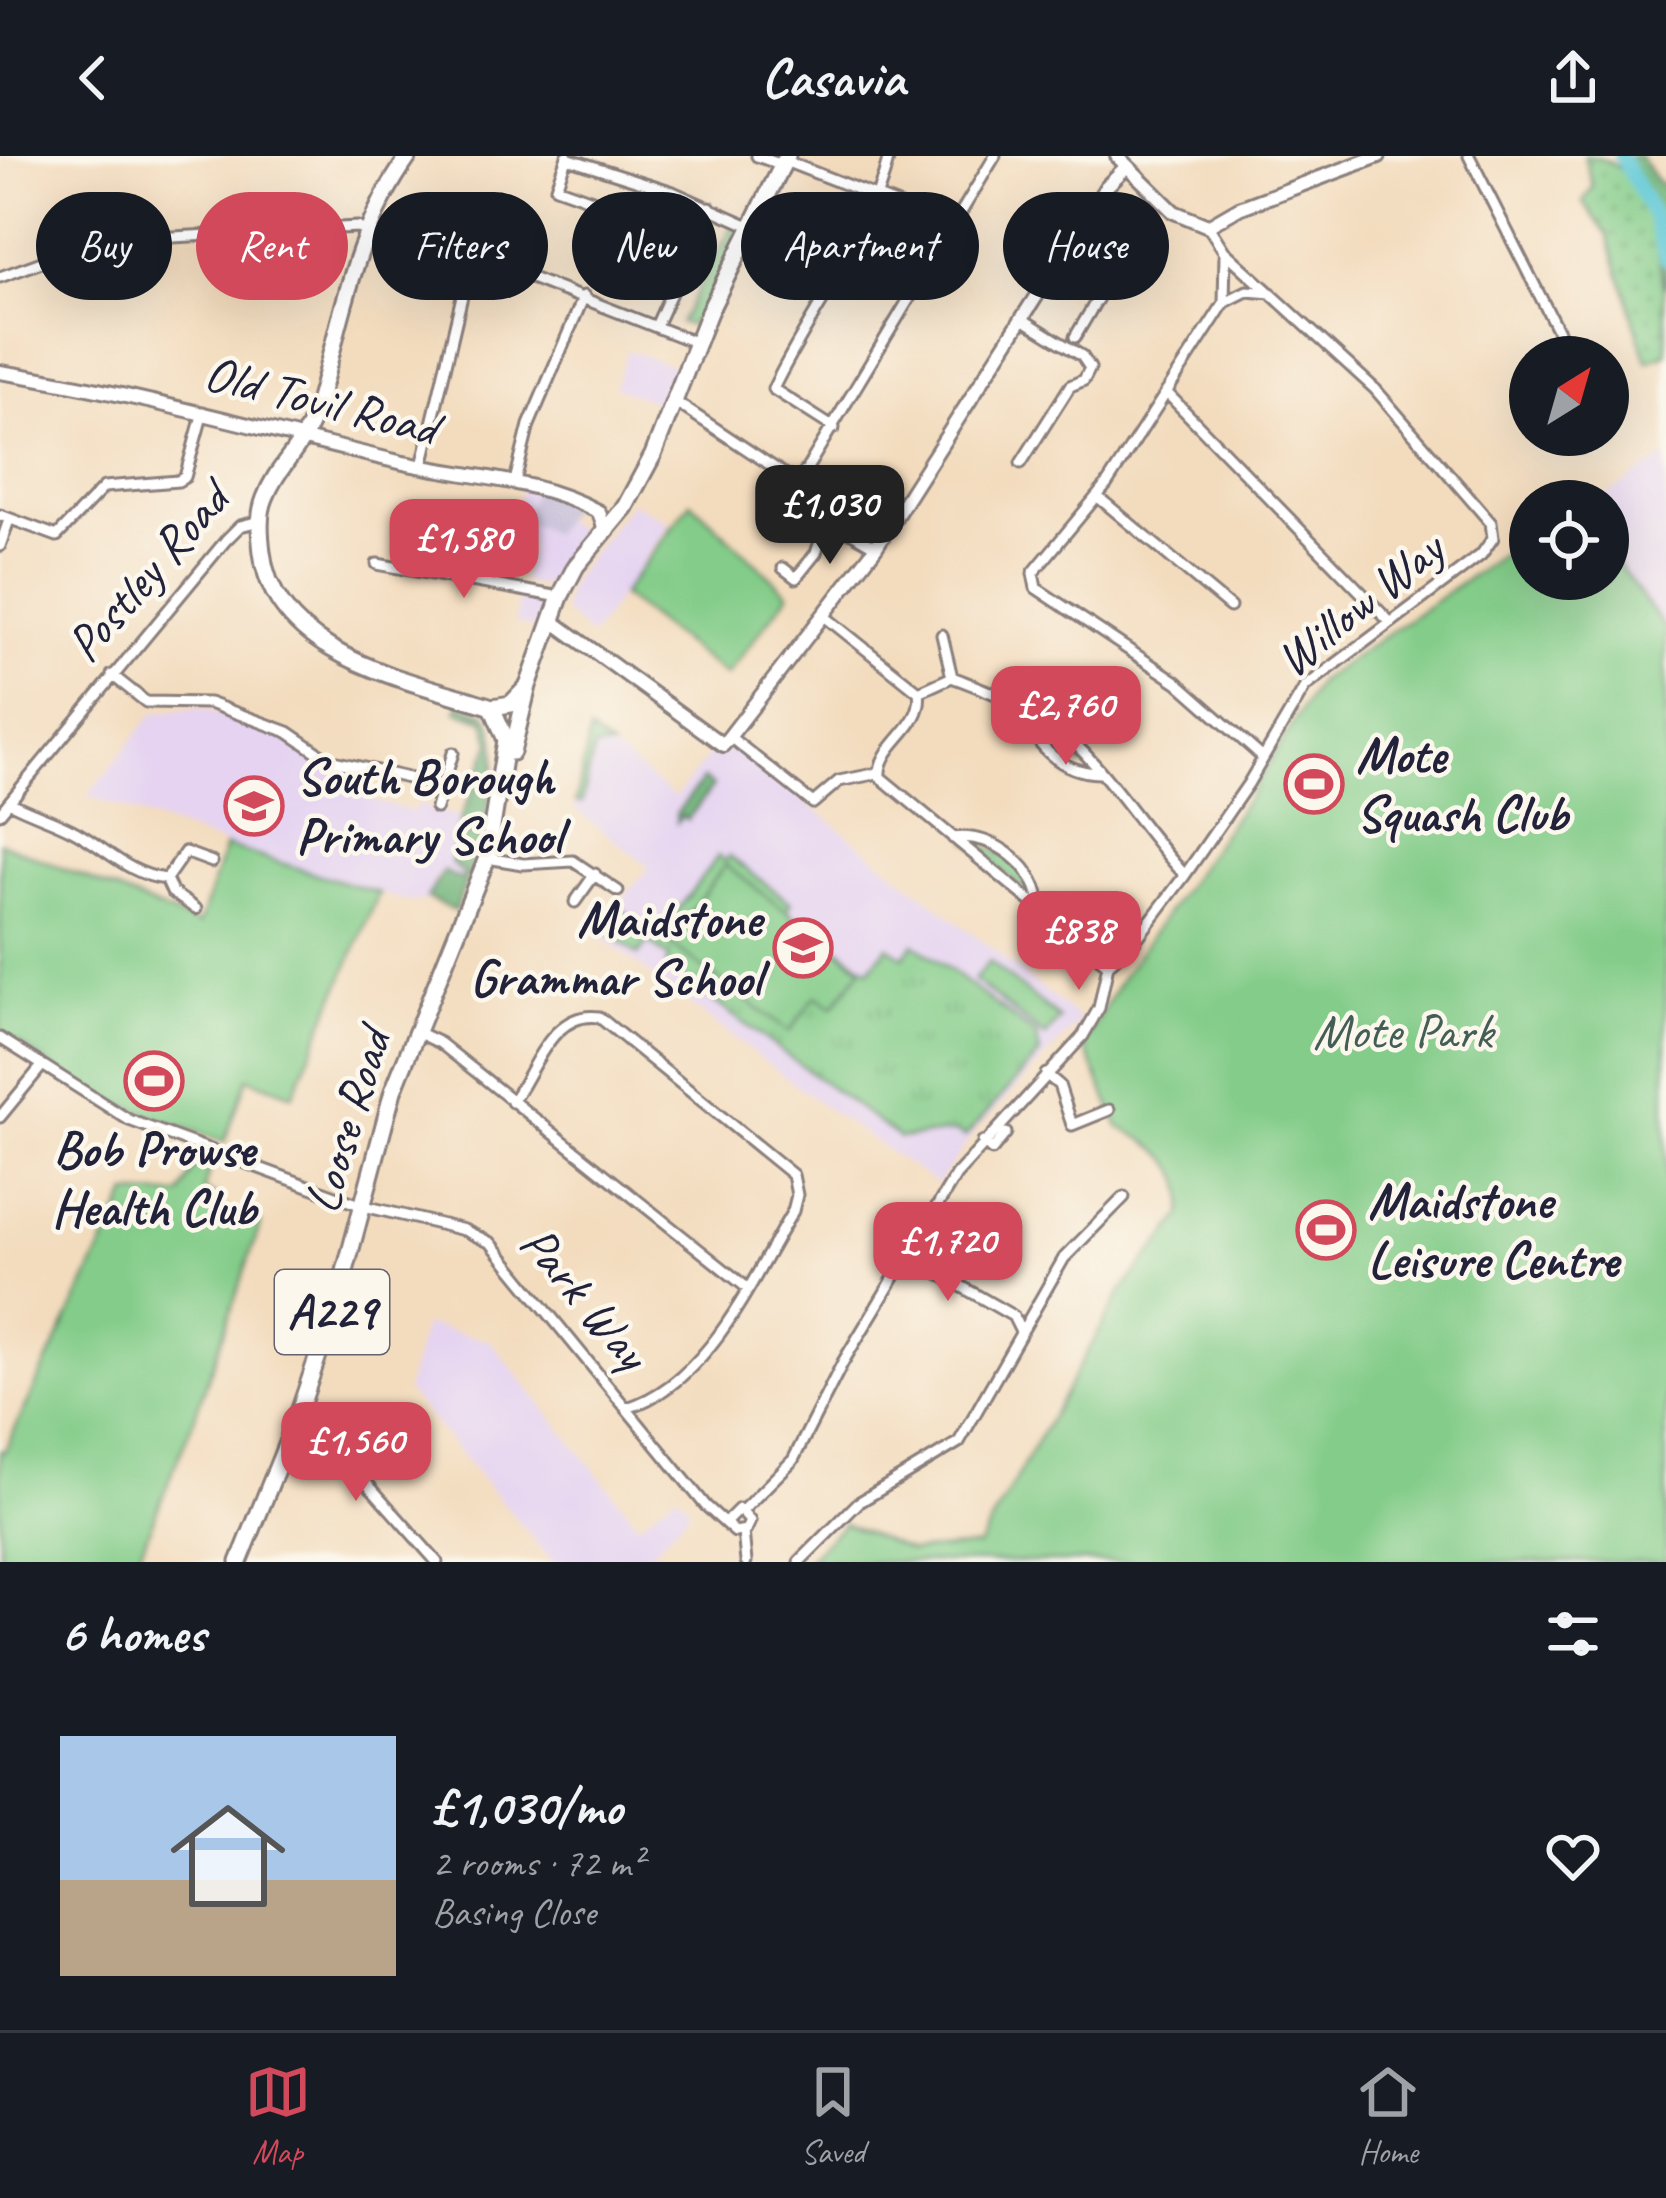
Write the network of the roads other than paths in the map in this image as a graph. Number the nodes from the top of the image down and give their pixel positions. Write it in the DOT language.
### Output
graph roads {
  1 [pos="409,156"];
  2 [pos="757,156"];
  3 [pos="889,156"];
  4 [pos="994,156"];
  5 [pos="1379,156"];
  6 [pos="1469,156"];
  7 [pos="567,157"];
  8 [pos="784,161"];
  9 [pos="1121,162"];
  10 [pos="673,192"];
  11 [pos="771,192"];
  12 [pos="864,192"];
  13 [pos="880,192"];
  14 [pos="972,192"];
  15 [pos="1103,192"];
  16 [pos="572,193"];
  17 [pos="1208,226"];
  18 [pos="366,229"];
  19 [pos="372,236"];
  20 [pos="1225,251"];
  21 [pos="741,254"];
  22 [pos="0,278"];
  23 [pos="1271,293"];
  24 [pos="461,300"];
  25 [pos="582,300"];
  26 [pos="594,300"];
  27 [pos="668,300"];
  28 [pos="826,300"];
  29 [pos="909,300"];
  30 [pos="1036,300"];
  31 [pos="1097,300"];
  32 [pos="1224,303"];
  33 [pos="1024,320"];
  34 [pos="656,326"];
  35 [pos="1560,336"];
  36 [pos="1075,337"];
  37 [pos="699,344"];
  38 [pos="0,372"];
  39 [pos="1166,392"];
  40 [pos="677,404"];
  41 [pos="203,412"];
  42 [pos="834,428"];
  43 [pos="307,438"];
  44 [pos="1021,464"];
  45 [pos="422,466"];
  46 [pos="515,481"];
  47 [pos="797,485"];
  48 [pos="1098,497"];
  49 [pos="5,517"];
  50 [pos="828,519"];
  51 [pos="260,521"];
  52 [pos="605,531"];
  53 [pos="0,546"];
  54 [pos="875,549"];
  55 [pos="377,564"];
  56 [pos="783,568"];
  57 [pos="560,598"];
  58 [pos="1230,607"];
  59 [pos="823,615"];
  60 [pos="551,620"];
  61 [pos="1388,620"];
  62 [pos="942,635"];
  63 [pos="574,636"];
  64 [pos="542,644"];
  65 [pos="112,675"];
  66 [pos="952,677"];
  67 [pos="528,686"];
  68 [pos="919,692"];
  69 [pos="1099,695"];
  70 [pos="492,707"];
  71 [pos="1024,709"];
  72 [pos="1079,716"];
  73 [pos="1051,723"];
  74 [pos="730,736"];
  75 [pos="1078,746"];
  76 [pos="453,753"];
  77 [pos="1262,757"];
  78 [pos="504,771"];
  79 [pos="878,773"];
  80 [pos="1099,773"];
  81 [pos="443,786"];
  82 [pos="9,802"];
  83 [pos="436,808"];
  84 [pos="0,813"];
  85 [pos="953,838"];
  86 [pos="487,858"];
  87 [pos="212,862"];
  88 [pos="596,874"];
  89 [pos="1185,875"];
  90 [pos="166,879"];
  91 [pos="618,891"];
  92 [pos="574,902"];
  93 [pos="196,910"];
  94 [pos="1040,910"];
  95 [pos="1108,965"];
  96 [pos="417,1032"];
  97 [pos="0,1038"];
  98 [pos="41,1066"];
  99 [pos="1046,1074"];
  100 [pos="512,1102"];
  101 [pos="1109,1111"];
  102 [pos="0,1117"];
  103 [pos="1006,1133"];
  104 [pos="983,1142"];
  105 [pos="1124,1197"];
  106 [pos="360,1205"];
  107 [pos="905,1254"];
  108 [pos="746,1287"];
  109 [pos="1031,1314"];
  110 [pos="1013,1316"];
  111 [pos="1021,1332"];
  112 [pos="645,1402"];
  113 [pos="627,1408"];
  114 [pos="297,1418"];
  115 [pos="639,1422"];
  116 [pos="743,1510"];
  117 [pos="727,1521"];
  118 [pos="743,1532"];
  119 [pos="425,1549"];
  120 [pos="238,1562"];
  121 [pos="426,1562"];
  122 [pos="437,1562"];
  123 [pos="746,1562"];
  124 [pos="799,1562"];
  1 -- 18 [label="highway"];
  2 -- 8 [label="street"];
  3 -- 13 [label="street"];
  4 -- 14 [label="street"];
  5 -- 17 [label="street"];
  6 -- 35 [label="street"];
  7 -- 10 [label="street"];
  7 -- 16 [label="street"];
  8 -- 11 [label="highway, A229"];
  8 -- 12 [label="street"];
  9 -- 15 [label="street"];
  9 -- 17 [label="street"];
  17 -- 20 [label="street"];
  18 -- 19 [label="street"];
  18 -- 22 [label="street"];
  18 -- 43 [label="highway"];
  20 -- 23 [label="street"];
  20 -- 32 [label="street"];
  21 -- 37 [label="highway, A229"];
  23 -- 32 [label="street"];
  23 -- 61 [label="street, Willow Way"];
  24 -- 45 [label="street"];
  25 -- 46 [label="street"];
  26 -- 34 [label="street"];
  27 -- 34 [label="street"];
  28 -- 42 [label="street"];
  29 -- 42 [label="street"];
  30 -- 33 [label="street"];
  31 -- 36 [label="street"];
  32 -- 39 [label="street"];
  33 -- 44 [label="street"];
  33 -- 54 [label="street"];
  34 -- 37 [label="street"];
  37 -- 40 [label="highway, A229"];
  38 -- 41 [label="street, Old Tovil Road"];
  39 -- 48 [label="street"];
  39 -- 61 [label="street"];
  40 -- 47 [label="street"];
  40 -- 52 [label="highway, A229"];
  41 -- 43 [label="street, Old Tovil Road"];
  41 -- 49 [label="street"];
  42 -- 47 [label="street"];
  43 -- 45 [label="street, Old Tovil Road"];
  43 -- 51 [label="highway, Postley Road"];
  45 -- 46 [label="street, Old Tovil Road"];
  46 -- 52 [label="street, Old Tovil Road"];
  47 -- 50 [label="street"];
  48 -- 58 [label="street"];
  48 -- 77 [label="street"];
  49 -- 53 [label="street"];
  50 -- 54 [label="street"];
  50 -- 56 [label="street"];
  51 -- 65 [label="street, Postley Road"];
  51 -- 70 [label="highway"];
  52 -- 57 [label="highway, Loose Road / A229"];
  54 -- 59 [label="street"];
  55 -- 57 [label="street"];
  57 -- 60 [label="highway, Loose Road / A229"];
  59 -- 68 [label="street"];
  59 -- 74 [label="street"];
  60 -- 63 [label="street"];
  60 -- 64 [label="highway, Loose Road / A229"];
  61 -- 77 [label="street, Willow Way"];
  62 -- 66 [label="street"];
  63 -- 64 [label="street"];
  63 -- 74 [label="street"];
  64 -- 67 [label="highway, Loose Road / A229"];
  65 -- 81 [label="street"];
  65 -- 82 [label="street, Postley Road"];
  66 -- 68 [label="street"];
  66 -- 71 [label="street"];
  67 -- 70 [label="highway"];
  67 -- 78 [label="highway, Loose Road / A229"];
  68 -- 79 [label="street"];
  69 -- 72 [label="street"];
  70 -- 78 [label="highway, Loose Road / A229"];
  71 -- 73 [label="street"];
  71 -- 80 [label="street"];
  72 -- 73 [label="street"];
  72 -- 75 [label="street"];
  73 -- 75 [label="street"];
  74 -- 79 [label="street"];
  75 -- 80 [label="street"];
  76 -- 81 [label="street"];
  77 -- 89 [label="street, Willow Way"];
  78 -- 86 [label="highway, Loose Road / A229"];
  79 -- 85 [label="street"];
  80 -- 89 [label="street"];
  81 -- 83 [label="street"];
  82 -- 84 [label="street, Postley Road"];
  82 -- 90 [label="street"];
  85 -- 94 [label="street"];
  85 -- 94 [label="street"];
  86 -- 88 [label="street"];
  86 -- 96 [label="highway, Loose Road / A229"];
  87 -- 90 [label="street"];
  88 -- 91 [label="street"];
  88 -- 92 [label="street"];
  89 -- 95 [label="street, Willow Way"];
  90 -- 93 [label="street"];
  94 -- 95 [label="street"];
  95 -- 99 [label="street"];
  96 -- 100 [label="street"];
  96 -- 106 [label="highway, Loose Road / A229"];
  97 -- 98 [label="street, Park Way"];
  98 -- 102 [label="street"];
  98 -- 106 [label="street, Park Way"];
  99 -- 101 [label="street"];
  99 -- 104 [label="street"];
  100 -- 108 [label="street"];
  100 -- 108 [label="street"];
  103 -- 104 [label="street"];
  104 -- 107 [label="street"];
  105 -- 109 [label="street"];
  106 -- 113 [label="street, Park Way"];
  106 -- 114 [label="highway, Loose Road / A229"];
  107 -- 110 [label="street"];
  107 -- 116 [label="street"];
  108 -- 112 [label="street"];
  109 -- 110 [label="street"];
  109 -- 111 [label="street"];
  110 -- 111 [label="street"];
  111 -- 124 [label="street"];
  112 -- 113 [label="street"];
  112 -- 115 [label="street"];
  113 -- 115 [label="street, Park Way"];
  114 -- 119 [label="street"];
  114 -- 120 [label="highway, Loose Road / A229"];
  115 -- 117 [label="street, Park Way"];
  116 -- 117 [label="street"];
  116 -- 118 [label="street"];
  117 -- 118 [label="street"];
  118 -- 123 [label="street"];
  119 -- 121 [label="street"];
  119 -- 122 [label="street"];
}
